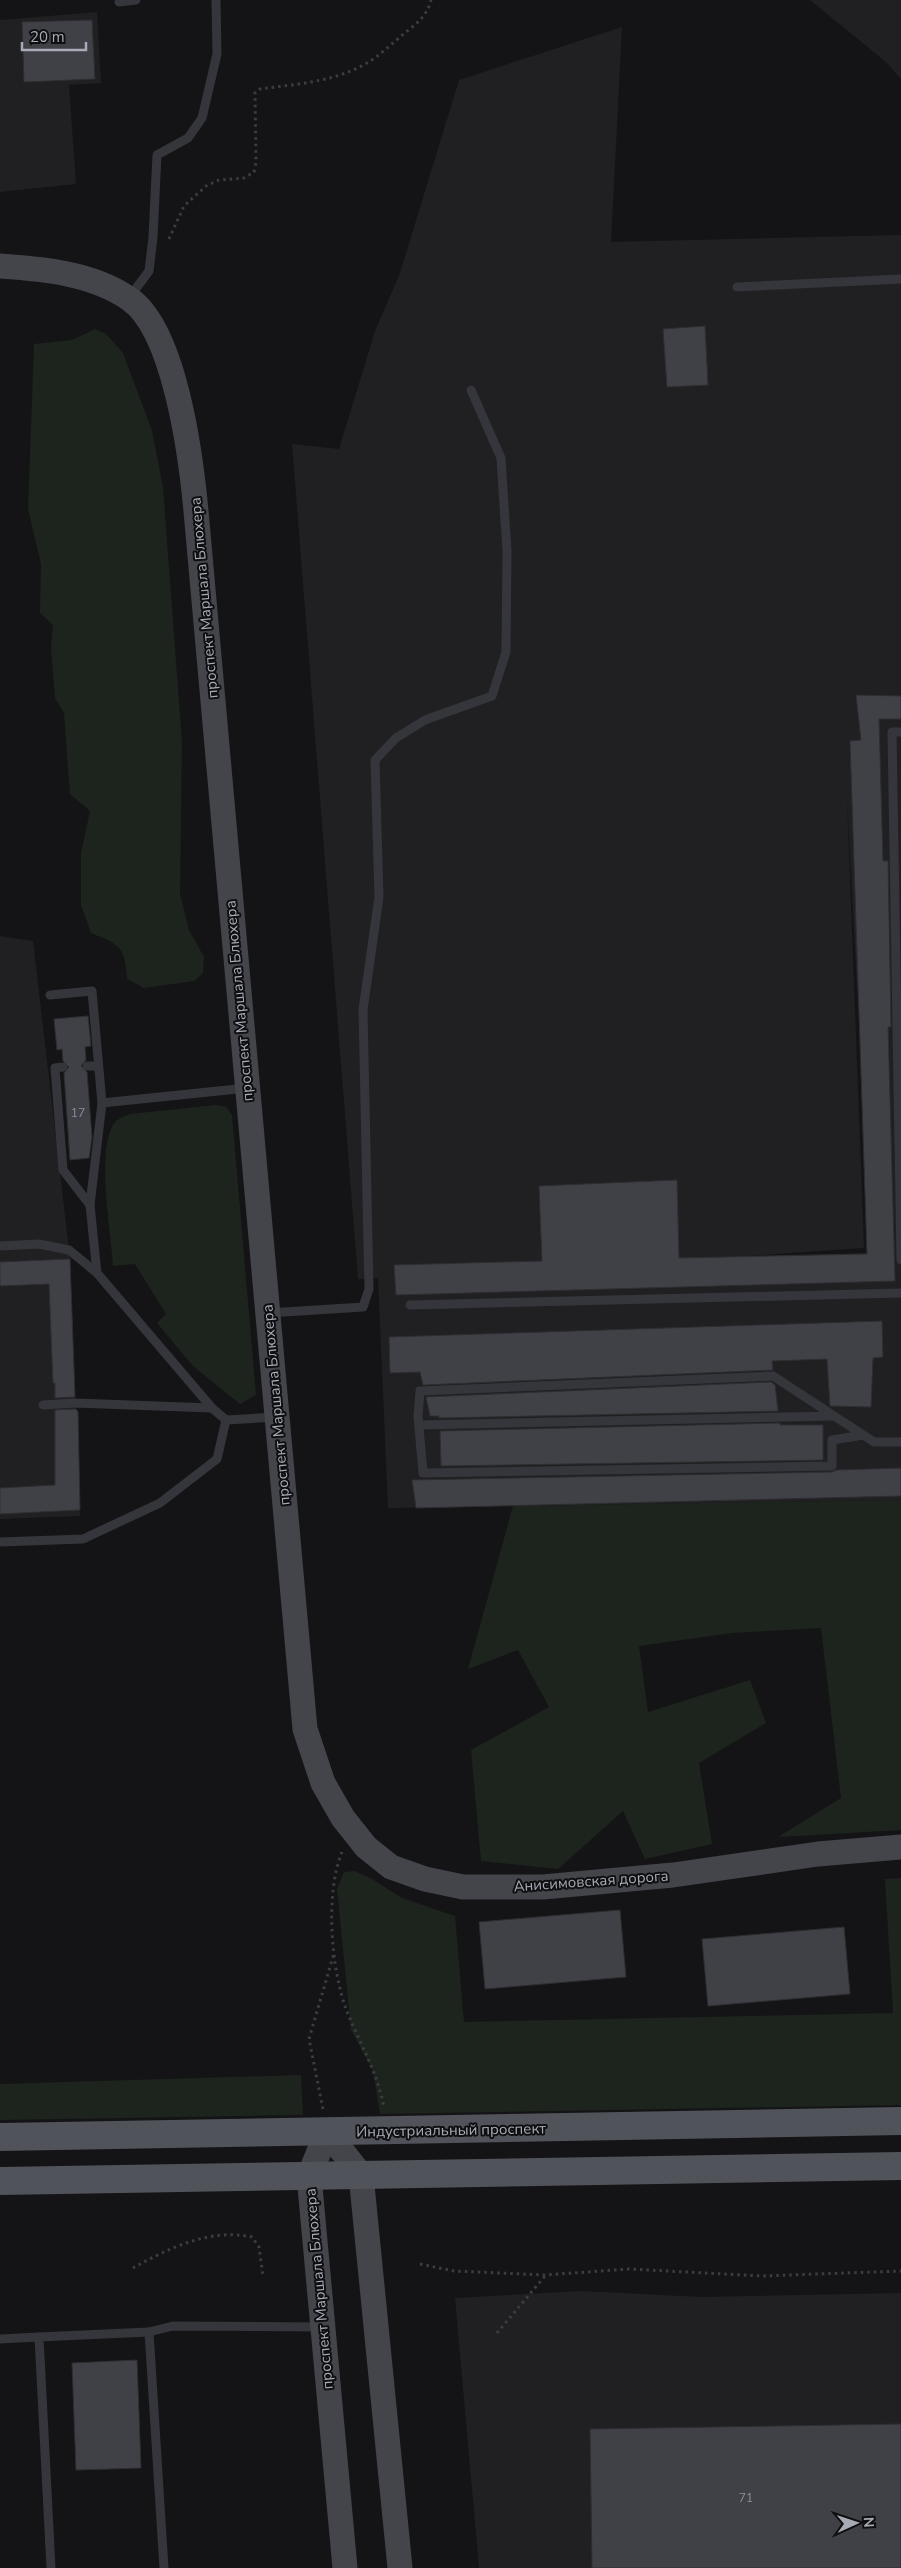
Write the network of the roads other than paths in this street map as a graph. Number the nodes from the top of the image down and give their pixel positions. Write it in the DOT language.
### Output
graph roads {
  1 [pos="136,0"];
  2 [pos="216,0"];
  3 [pos="119,2"];
  4 [pos="0,266"];
  5 [pos="901,279"];
  6 [pos="737,287"];
  7 [pos="129,298"];
  8 [pos="471,390"];
  9 [pos="901,732"];
  10 [pos="897,832"];
  11 [pos="50,994"];
  12 [pos="86,1066"];
  13 [pos="98,1066"];
  14 [pos="64,1068"];
  15 [pos="247,1088"];
  16 [pos="102,1103"];
  17 [pos="90,1205"];
  18 [pos="0,1246"];
  19 [pos="901,1260"];
  20 [pos="97,1273"];
  21 [pos="901,1293"];
  22 [pos="410,1305"];
  23 [pos="268,1313"];
  24 [pos="43,1405"];
  25 [pos="212,1408"];
  26 [pos="278,1416"];
  27 [pos="834,1416"];
  28 [pos="226,1420"];
  29 [pos="419,1425"];
  30 [pos="863,1436"];
  31 [pos="901,1442"];
  32 [pos="0,1542"];
  33 [pos="323,1783"];
  34 [pos="901,1847"];
  35 [pos="901,2121"];
  36 [pos="327,2132"];
  37 [pos="0,2137"];
  38 [pos="901,2166"];
  39 [pos="361,2175"];
  40 [pos="310,2176"];
  41 [pos="0,2181"];
  42 [pos="322,2327"];
  43 [pos="149,2332"];
  44 [pos="39,2337"];
  45 [pos="0,2339"];
  46 [pos="50,2568"];
  47 [pos="164,2568"];
  48 [pos="345,2568"];
  49 [pos="400,2568"];
  1 -- 3 [label="lane"];
  2 -- 7 [label="lane"];
  4 -- 7 [label="street, проспект Маршала Блюхера"];
  5 -- 6 [label="lane"];
  7 -- 15 [label="street, проспект Маршала Блюхера"];
  8 -- 23 [label="lane"];
  9 -- 10 [label="lane"];
  10 -- 19 [label="lane"];
  11 -- 13 [label="lane"];
  12 -- 13 [label="lane"];
  13 -- 16 [label="lane"];
  14 -- 17 [label="lane"];
  15 -- 16 [label="lane"];
  15 -- 23 [label="street, проспект Маршала Блюхера"];
  16 -- 17 [label="lane"];
  17 -- 20 [label="lane"];
  18 -- 20 [label="lane"];
  20 -- 25 [label="lane"];
  21 -- 22 [label="lane"];
  23 -- 26 [label="street, проспект Маршала Блюхера"];
  24 -- 25 [label="lane"];
  25 -- 28 [label="lane"];
  26 -- 28 [label="lane"];
  26 -- 33 [label="street, проспект Маршала Блюхера"];
  27 -- 29 [label="lane"];
  27 -- 29 [label="lane"];
  27 -- 30 [label="lane"];
  28 -- 32 [label="lane"];
  29 -- 30 [label="lane"];
  30 -- 31 [label="lane"];
  33 -- 34 [label="street, Анисимовская дорога"];
  35 -- 36 [label="main road, Индустриальный проспект"];
  36 -- 37 [label="main road, Индустриальный проспект"];
  36 -- 39 [label="street"];
  36 -- 40 [label="street, проспект Маршала Блюхера"];
  38 -- 39 [label="main road"];
  39 -- 40 [label="main road"];
  39 -- 49 [label="street"];
  40 -- 41 [label="main road"];
  40 -- 42 [label="street, проспект Маршала Блюхера"];
  42 -- 43 [label="lane"];
  42 -- 48 [label="street, проспект Маршала Блюхера"];
  43 -- 44 [label="lane"];
  43 -- 47 [label="lane"];
  44 -- 45 [label="lane"];
  44 -- 46 [label="lane"];
}
